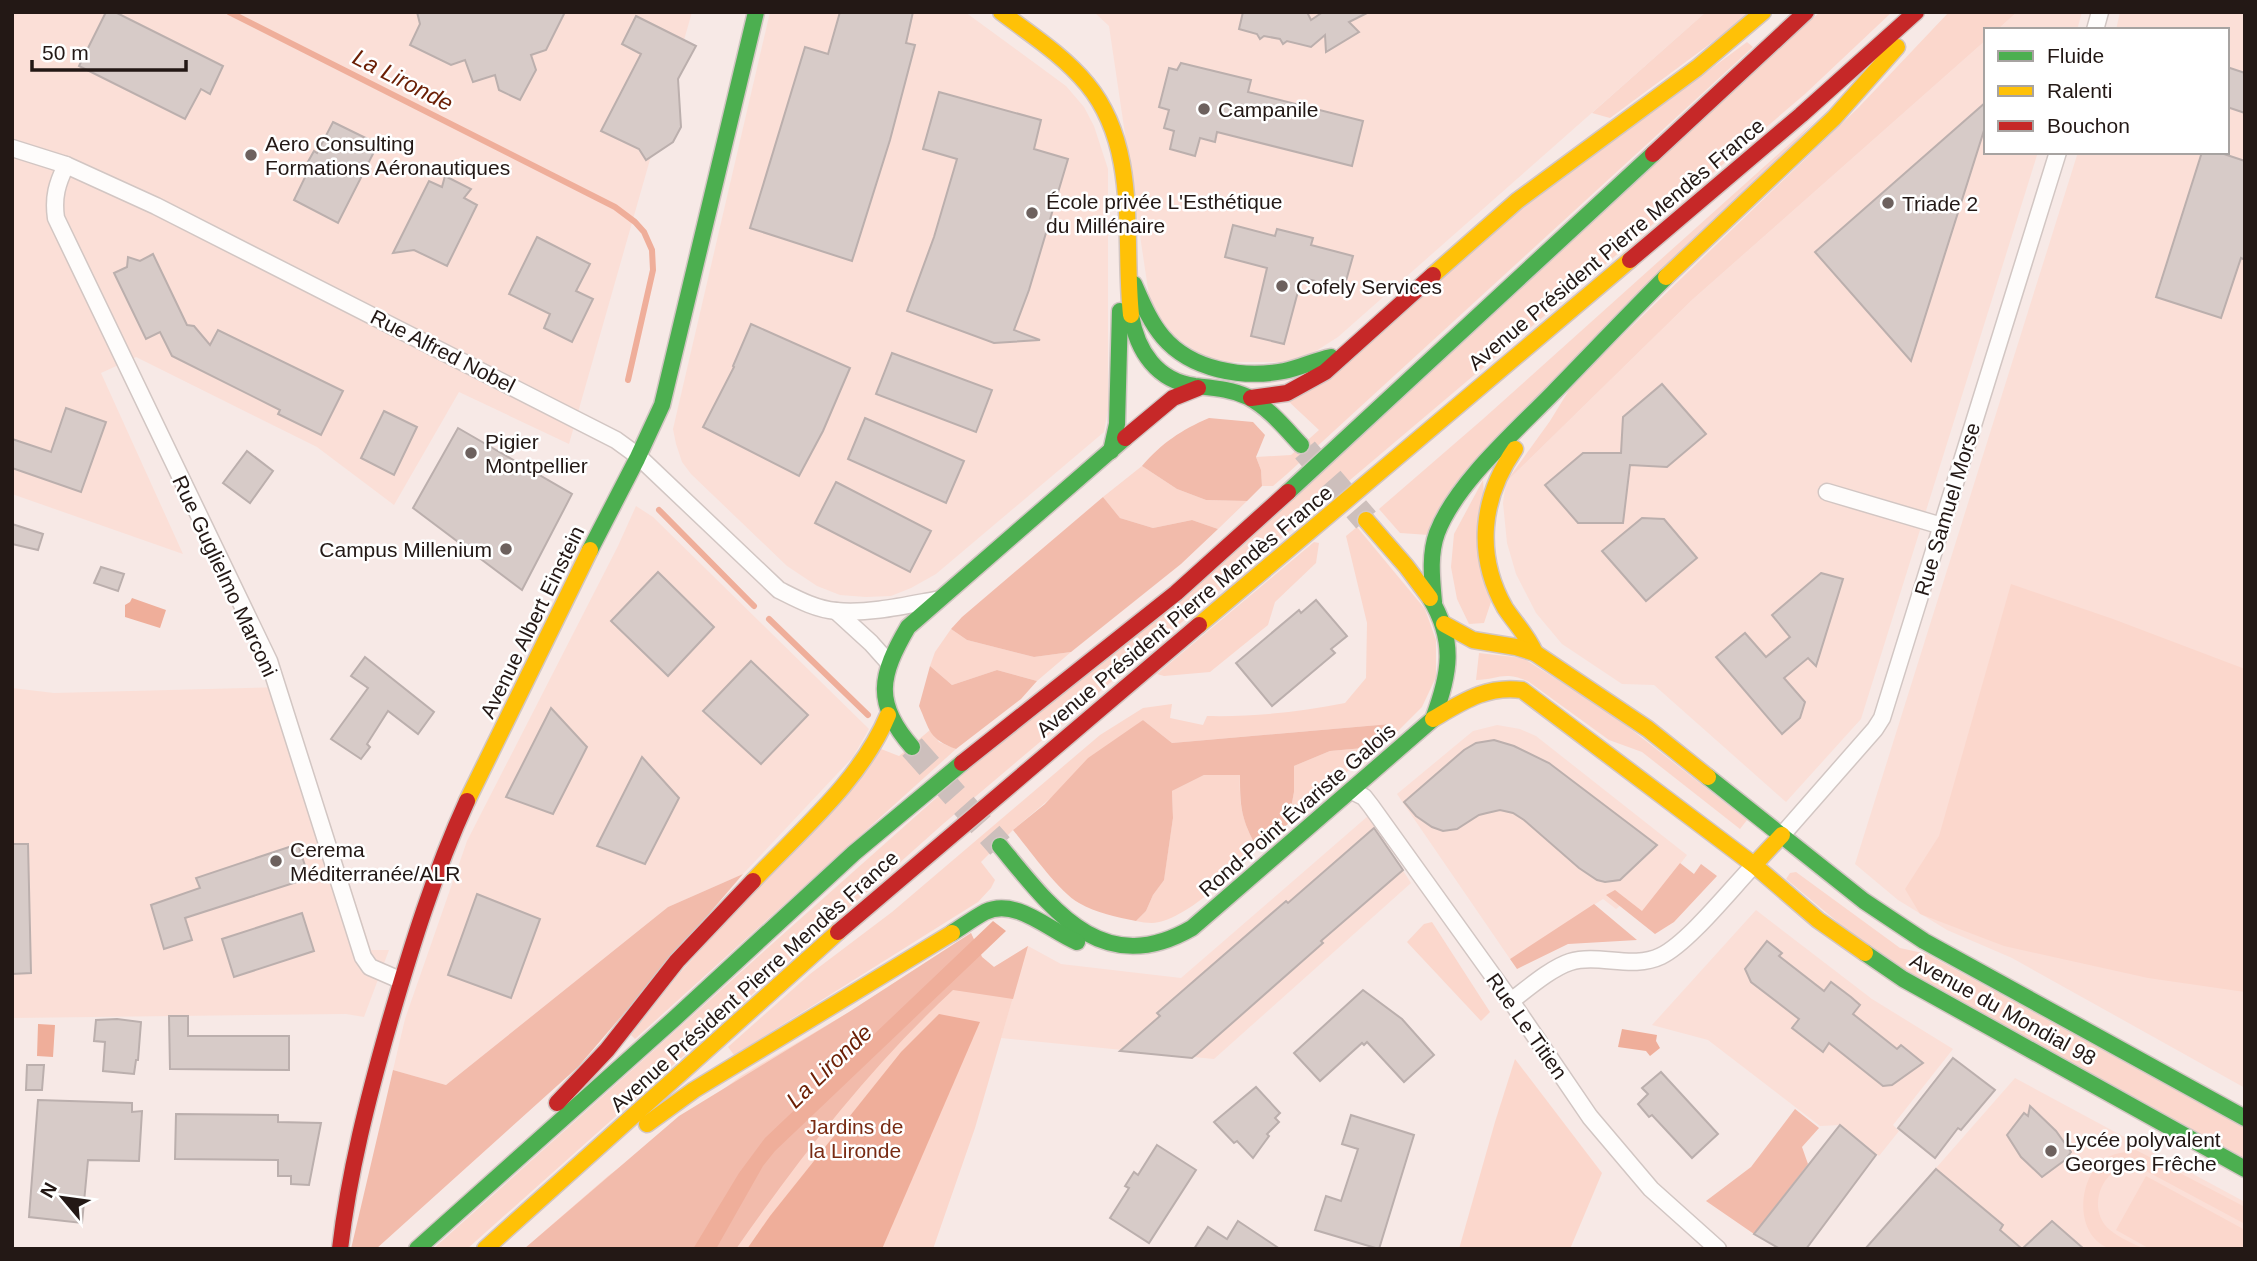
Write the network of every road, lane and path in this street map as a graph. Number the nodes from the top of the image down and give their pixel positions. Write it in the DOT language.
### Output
graph roads {
  1 [pos="756,12"];
  2 [pos="1001,12"];
  3 [pos="1763,12"];
  4 [pos="1806,12"];
  5 [pos="1916,12"];
  6 [pos="1923,12"];
  7 [pos="12,148"];
  8 [pos="2057,154"];
  9 [pos="65,165"];
  10 [pos="1127,267"];
  11 [pos="1343,356"];
  12 [pos="1198,388"];
  13 [pos="1251,398"];
  14 [pos="1525,422"];
  15 [pos="1301,445"];
  16 [pos="1111,451"];
  17 [pos="638,456"];
  18 [pos="1827,492"];
  19 [pos="1366,520"];
  20 [pos="1942,526"];
  21 [pos="937,600"];
  22 [pos="1434,602"];
  23 [pos="836,611"];
  24 [pos="1444,624"];
  25 [pos="1535,653"];
  26 [pos="888,662"];
  27 [pos="888,715"];
  28 [pos="1433,719"];
  29 [pos="912,747"];
  30 [pos="1352,791"];
  31 [pos="1782,835"];
  32 [pos="999,846"];
  33 [pos="1754,865"];
  34 [pos="1106,944"];
  35 [pos="400,980"];
  36 [pos="1511,1001"];
  37 [pos="2245,1118"];
  38 [pos="617,1131"];
  39 [pos="541,1138"];
  40 [pos="2245,1169"];
  41 [pos="340,1249"];
  42 [pos="417,1249"];
  43 [pos="485,1249"];
  44 [pos="1717,1249"];
  1 -- 17 [label="main road, Avenue Albert Einstein"];
  2 -- 10 [label="main road"];
  3 -- 11 [label="main road"];
  4 -- 39 [label="main road, Avenue Président Pierre Mendès France"];
  5 -- 38 [label="main road, Avenue Président Pierre Mendès France"];
  6 -- 14 [label="main road"];
  7 -- 9 [label="street, Rue Alfred Nobel"];
  8 -- 20 [label="street, Rue Samuel Morse"];
  9 -- 17 [label="street, Rue Alfred Nobel"];
  9 -- 35 [label="street, Rue Guglielmo Marconi"];
  10 -- 11 [label="main road"];
  10 -- 12 [label="main road"];
  10 -- 16 [label="main road"];
  11 -- 13 [label="main road"];
  12 -- 13 [label="main road"];
  12 -- 16 [label="main road"];
  13 -- 15 [label="main road"];
  14 -- 22 [label="main road"];
  14 -- 25 [label="main road"];
  16 -- 21 [label="main road"];
  17 -- 23 [label="street, Rue Alfred Nobel"];
  17 -- 35 [label="main road, Avenue Albert Einstein"];
  18 -- 20 [label="street"];
  19 -- 22 [label="main road, Rond-Point Évariste Galois"];
  20 -- 31 [label="street, Rue Samuel Morse"];
  21 -- 23 [label="street, Rue Alfred Nobel"];
  21 -- 26 [label="main road"];
  22 -- 24 [label="main road, Rond-Point Évariste Galois"];
  23 -- 26 [label="street, Rue Alfred Nobel"];
  24 -- 25 [label="main road, Avenue du Mondial 98"];
  24 -- 28 [label="main road, Rond-Point Évariste Galois"];
  25 -- 31 [label="main road, Avenue du Mondial 98"];
  26 -- 27 [label="main road"];
  27 -- 29 [label="main road"];
  27 -- 39 [label="main road"];
  28 -- 30 [label="main road, Rond-Point Évariste Galois"];
  28 -- 33 [label="main road, Avenue du Mondial 98"];
  30 -- 34 [label="main road, Rond-Point Évariste Galois"];
  30 -- 36 [label="street, Rue Le Titien"];
  31 -- 33 [label="main road"];
  31 -- 37 [label="main road, Avenue du Mondial 98"];
  32 -- 34 [label="main road, Rond-Point Évariste Galois"];
  33 -- 36 [label="street"];
  33 -- 40 [label="main road, Avenue du Mondial 98"];
  34 -- 38 [label="main road"];
  35 -- 41 [label="main road, Avenue Albert Einstein"];
  36 -- 44 [label="street, Rue Le Titien"];
  38 -- 43 [label="main road, Avenue Président Pierre Mendès France"];
  39 -- 42 [label="main road, Avenue Président Pierre Mendès France"];
}
